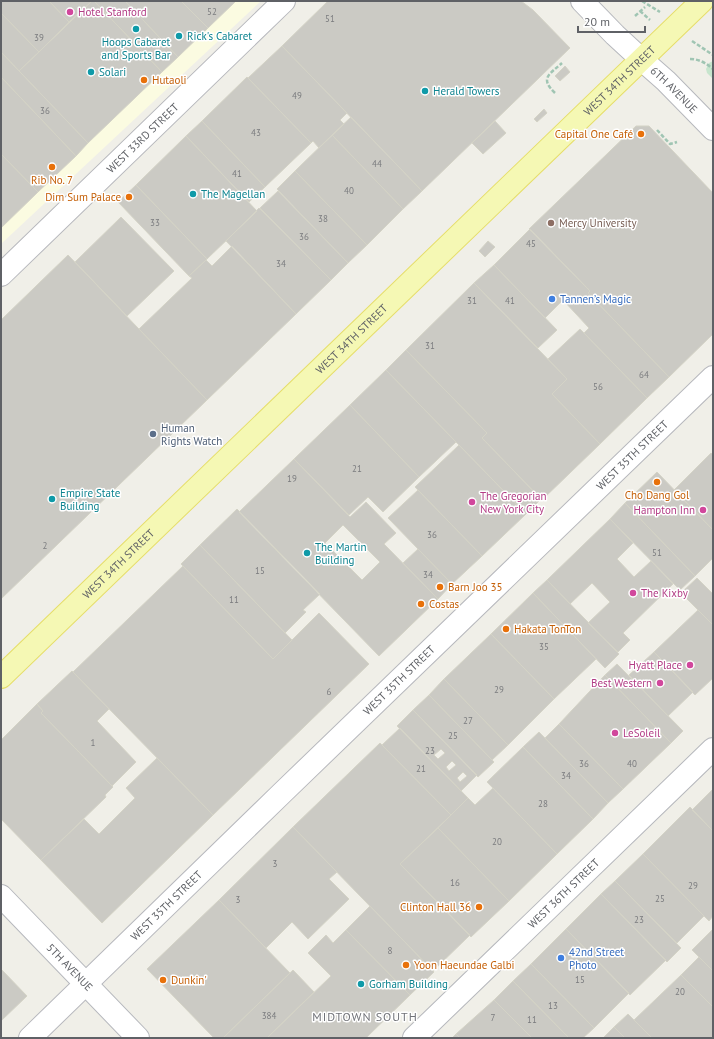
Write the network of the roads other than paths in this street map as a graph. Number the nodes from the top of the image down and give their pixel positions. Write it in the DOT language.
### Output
graph roads {
  1 [pos="284,1"];
  2 [pos="582,1"];
  3 [pos="702,1"];
  4 [pos="641,59"];
  5 [pos="713,129"];
  6 [pos="1,275"];
  7 [pos="713,376"];
  8 [pos="1,677"];
  9 [pos="713,749"];
  10 [pos="1,896"];
  11 [pos="86,984"];
  12 [pos="30,1038"];
  13 [pos="138,1038"];
  14 [pos="414,1038"];
  1 -- 6 [label="street, WEST 33RD STREET"];
  2 -- 4 [label="street, 6TH AVENUE"];
  3 -- 4 [label="main road, WEST 34TH STREET"];
  4 -- 5 [label="street, 6TH AVENUE"];
  4 -- 8 [label="main road, WEST 34TH STREET"];
  7 -- 11 [label="street, WEST 35TH STREET"];
  9 -- 14 [label="street, WEST 36TH STREET"];
  10 -- 11 [label="street, 5TH AVENUE"];
  11 -- 12 [label="street, WEST 35TH STREET"];
  11 -- 13 [label="street, 5TH AVENUE"];
}
